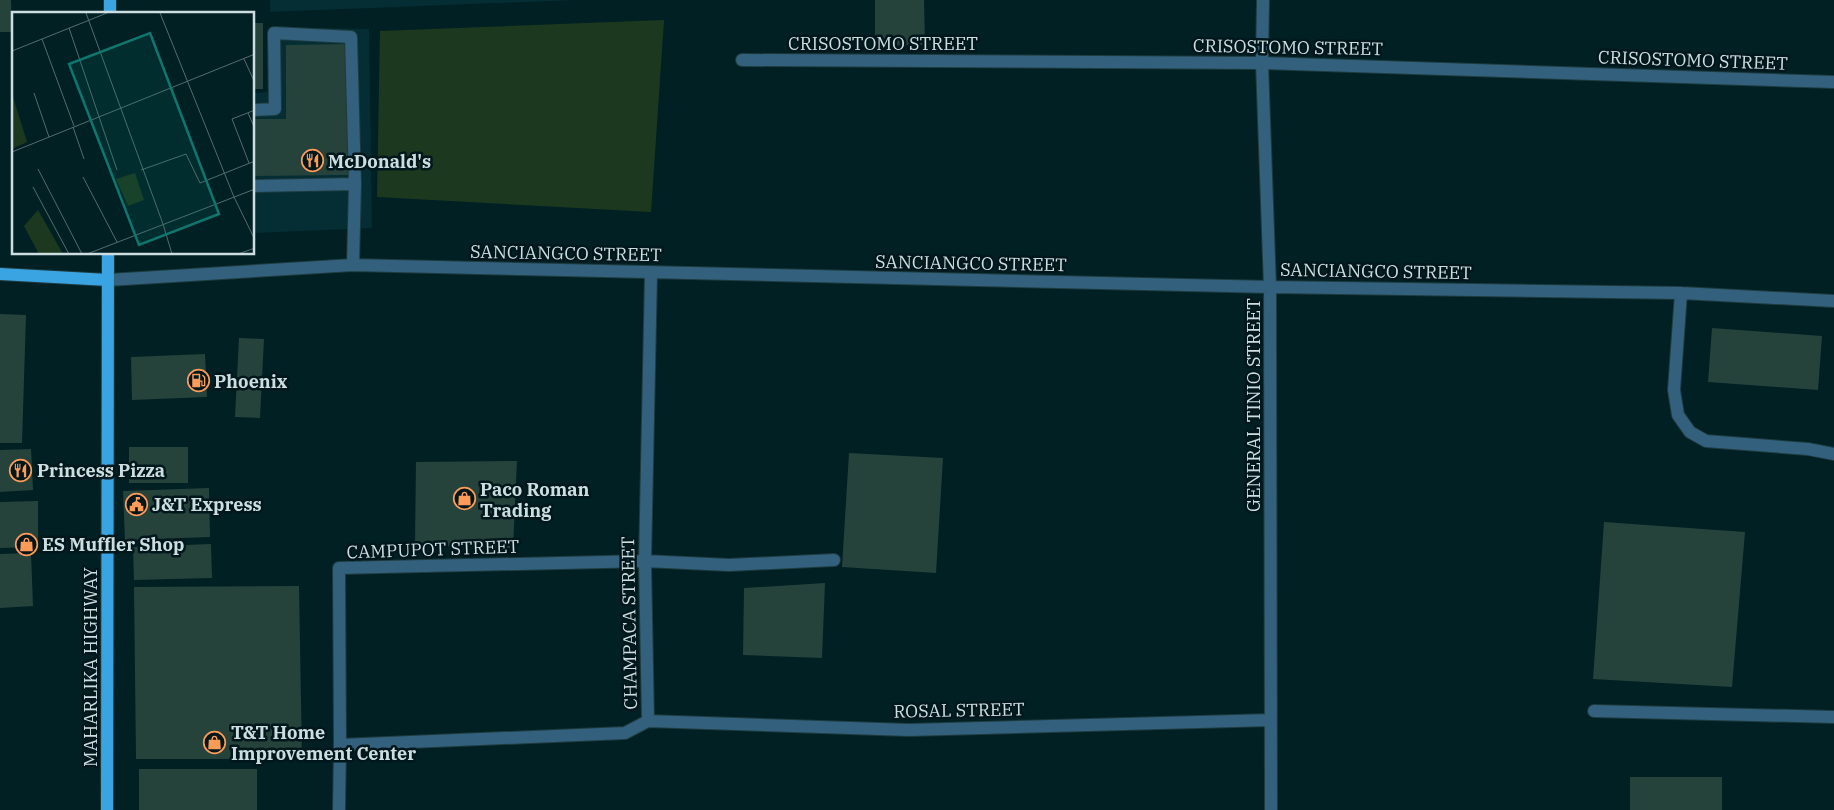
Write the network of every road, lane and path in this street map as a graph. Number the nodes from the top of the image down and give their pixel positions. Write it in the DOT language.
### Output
graph roads {
  1 [pos="1263,0"];
  2 [pos="742,60"];
  3 [pos="1262,62"];
  4 [pos="1834,82"];
  5 [pos="255,110"];
  6 [pos="355,184"];
  7 [pos="255,186"];
  8 [pos="108,255"];
  9 [pos="353,265"];
  10 [pos="651,273"];
  11 [pos="0,274"];
  12 [pos="108,280"];
  13 [pos="1270,287"];
  14 [pos="1681,293"];
  15 [pos="1834,301"];
  16 [pos="1834,454"];
  17 [pos="834,560"];
  18 [pos="644,561"];
  19 [pos="1594,710"];
  20 [pos="1834,718"];
  21 [pos="1270,720"];
  22 [pos="648,721"];
  23 [pos="340,745"];
  24 [pos="107,810"];
  25 [pos="338,810"];
  26 [pos="1271,810"];
  1 -- 3 [label="street, GENERAL TINIO STREET"];
  2 -- 3 [label="street, CRISOSTOMO STREET"];
  3 -- 4 [label="street, CRISOSTOMO STREET"];
  3 -- 13 [label="street, GENERAL TINIO STREET"];
  5 -- 6 [label="street"];
  6 -- 7 [label="street"];
  6 -- 9 [label="street"];
  8 -- 12 [label="main road, MAHARLIKA HIGHWAY"];
  9 -- 10 [label="street, SANCIANGCO STREET"];
  9 -- 12 [label="street, SANCIANGCO STREET"];
  10 -- 13 [label="street, SANCIANGCO STREET"];
  10 -- 18 [label="street, CHAMPACA STREET"];
  11 -- 12 [label="main road"];
  12 -- 24 [label="main road, MAHARLIKA HIGHWAY"];
  13 -- 14 [label="street, SANCIANGCO STREET"];
  13 -- 21 [label="street, GENERAL TINIO STREET"];
  14 -- 15 [label="street, SANCIANGCO STREET"];
  14 -- 16 [label="street"];
  17 -- 18 [label="street"];
  18 -- 22 [label="street, CHAMPACA STREET"];
  18 -- 23 [label="street, CAMPUPOT STREET"];
  19 -- 20 [label="street"];
  21 -- 22 [label="street, ROSAL STREET"];
  21 -- 26 [label="street, GENERAL TINIO STREET"];
  22 -- 23 [label="street, CHAMPACA STREET"];
  23 -- 25 [label="street"];
}
